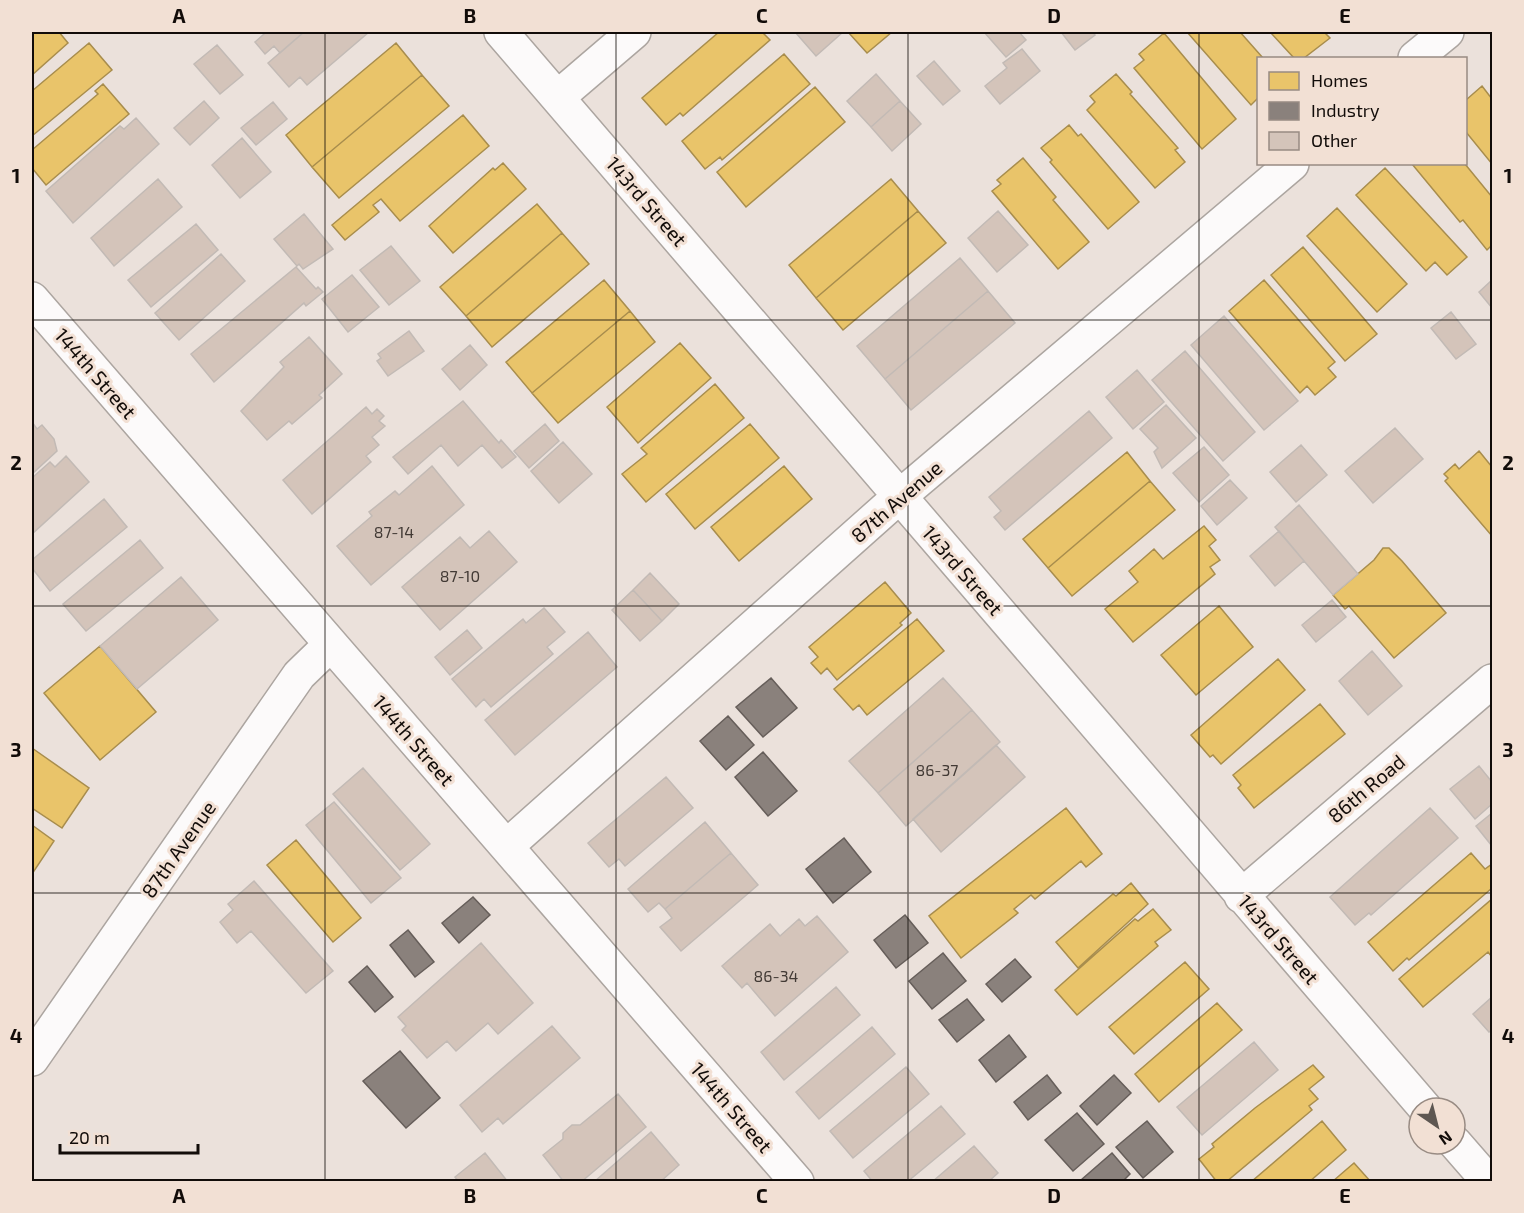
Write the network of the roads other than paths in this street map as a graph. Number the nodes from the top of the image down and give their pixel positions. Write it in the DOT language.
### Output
graph roads {
  1 [pos="501,32"];
  2 [pos="634,32"];
  3 [pos="1447,32"];
  4 [pos="1417,57"];
  5 [pos="558,97"];
  6 [pos="1291,165"];
  7 [pos="32,298"];
  8 [pos="900,496"];
  9 [pos="331,644"];
  10 [pos="1492,681"];
  11 [pos="507,846"];
  12 [pos="1241,896"];
  13 [pos="32,1059"];
  14 [pos="1415,1096"];
  15 [pos="1466,1156"];
  16 [pos="797,1182"];
  17 [pos="1489,1182"];
  1 -- 5 [label="street, 143rd Street"];
  2 -- 5 [label="street"];
  3 -- 4 [label="street"];
  5 -- 8 [label="street, 143rd Street"];
  6 -- 8 [label="street, 87th Avenue"];
  7 -- 9 [label="street, 144th Street"];
  8 -- 11 [label="street, 87th Avenue"];
  8 -- 12 [label="street, 143rd Street"];
  9 -- 11 [label="street, 144th Street"];
  9 -- 13 [label="street, 87th Avenue"];
  10 -- 12 [label="street, 86th Road"];
  11 -- 16 [label="street, 144th Street"];
  12 -- 14 [label="street, 143rd Street"];
  15 -- 17 [label="street"];
}
